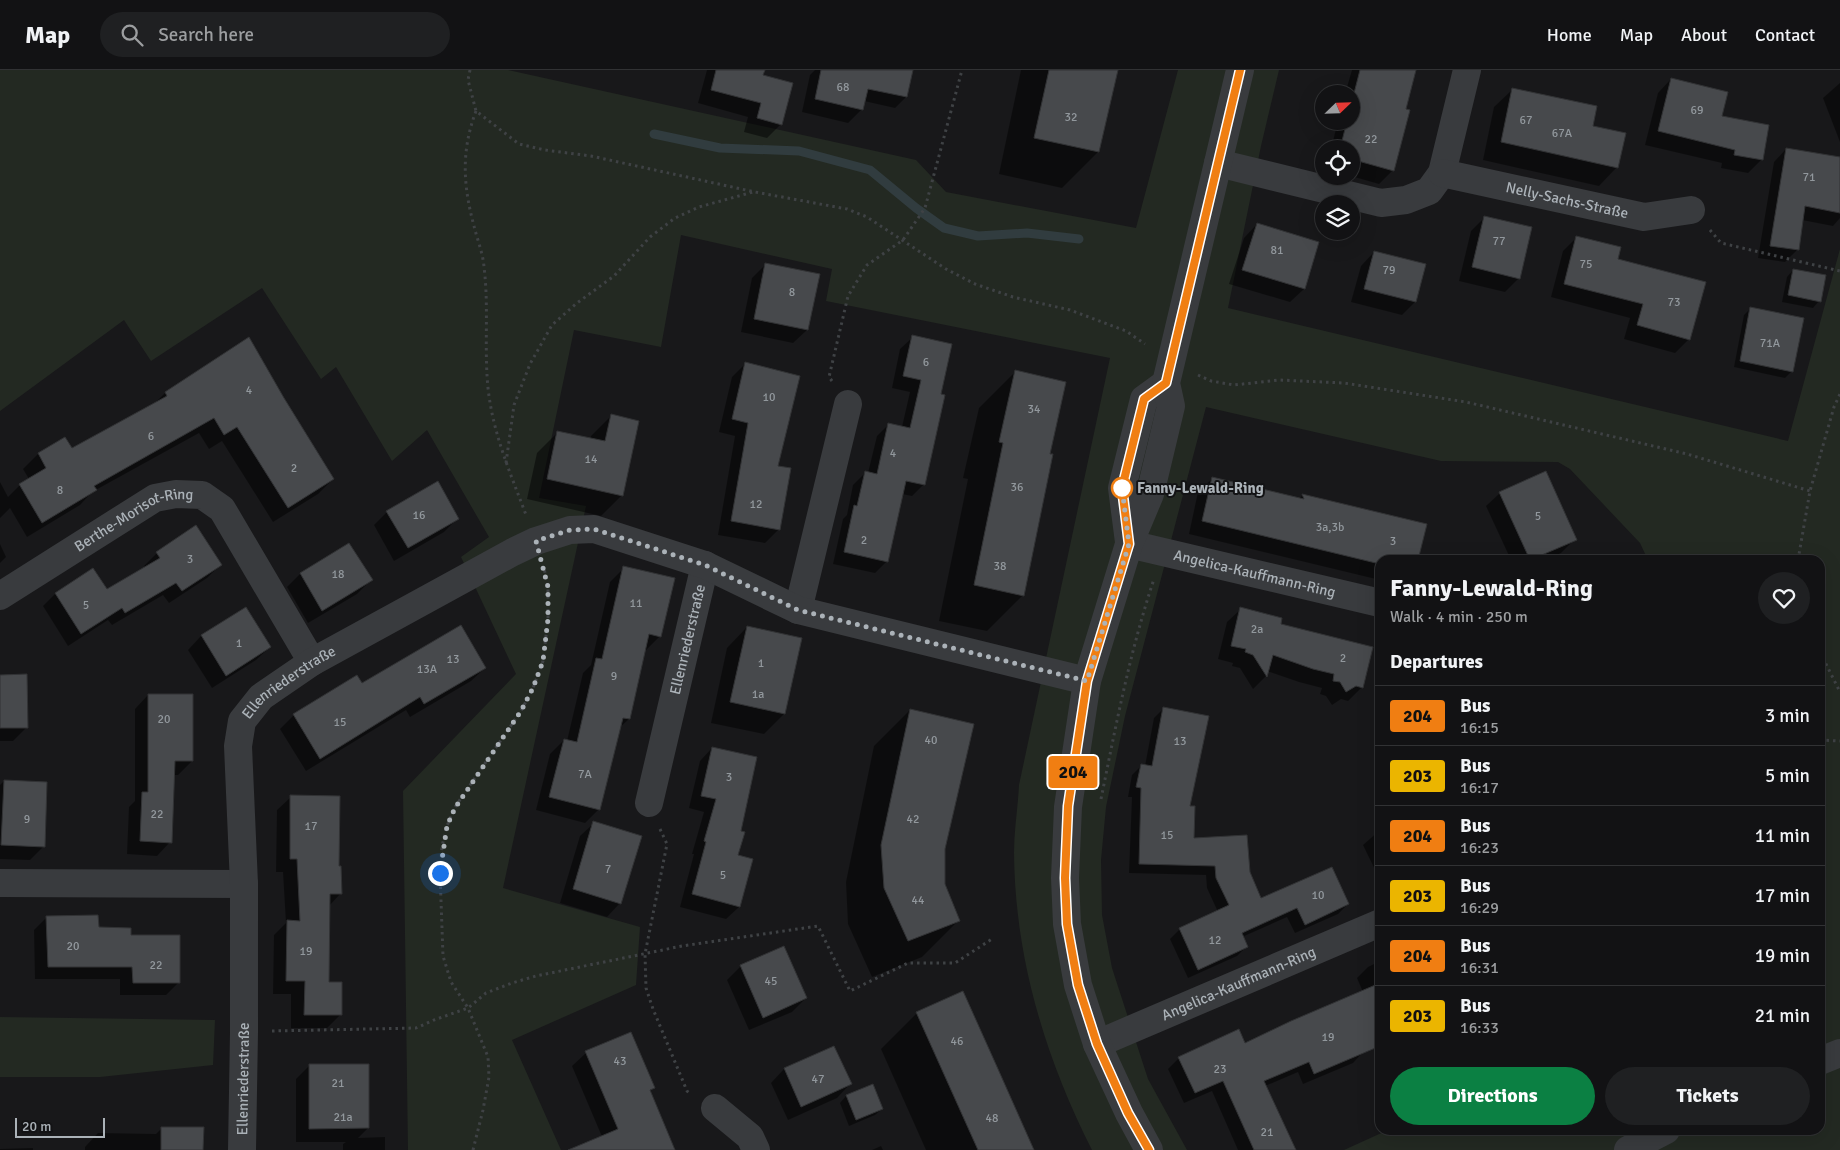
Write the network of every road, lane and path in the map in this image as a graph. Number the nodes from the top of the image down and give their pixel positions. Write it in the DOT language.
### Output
graph roads {
  1 [pos="470,70"];
  2 [pos="962,70"];
  3 [pos="1240,70"];
  4 [pos="1467,70"];
  5 [pos="476,111"];
  6 [pos="1218,164"];
  7 [pos="1442,173"];
  8 [pos="755,192"];
  9 [pos="1691,210"];
  10 [pos="903,240"];
  11 [pos="1840,272"];
  12 [pos="1169,373"];
  13 [pos="1840,394"];
  14 [pos="848,404"];
  15 [pos="506,464"];
  16 [pos="1810,491"];
  17 [pos="536,541"];
  18 [pos="1129,544"];
  19 [pos="1163,553"];
  20 [pos="1799,555"];
  21 [pos="705,565"];
  22 [pos="0,596"];
  23 [pos="1375,602"];
  24 [pos="798,610"];
  25 [pos="312,662"];
  26 [pos="1825,662"];
  27 [pos="1087,681"];
  28 [pos="1840,692"];
  29 [pos="1825,740"];
  30 [pos="1840,741"];
  31 [pos="649,803"];
  32 [pos="1100,805"];
  33 [pos="0,883"];
  34 [pos="244,884"];
  35 [pos="1375,925"];
  36 [pos="992,939"];
  37 [pos="645,954"];
  38 [pos="468,1008"];
  39 [pos="244,1032"];
  40 [pos="1097,1044"];
  41 [pos="1840,1053"];
  42 [pos="1825,1060"];
  43 [pos="715,1108"];
  44 [pos="1656,1135"];
  45 [pos="242,1150"];
  46 [pos="473,1150"];
  47 [pos="756,1150"];
  48 [pos="1149,1150"];
  49 [pos="1628,1150"];
  1 -- 5 [label="path"];
  2 -- 10 [label="path"];
  3 -- 6 [label="street"];
  4 -- 7 [label="street"];
  5 -- 8 [label="path"];
  5 -- 15 [label="path"];
  6 -- 7 [label="street"];
  6 -- 12 [label="street"];
  7 -- 9 [label="street, Nelly-Sachs-Straße"];
  8 -- 10 [label="path"];
  8 -- 15 [label="path"];
  9 -- 11 [label="path"];
  10 -- 12 [label="path"];
  10 -- 14 [label="path"];
  12 -- 16 [label="path"];
  12 -- 18 [label="street"];
  13 -- 16 [label="path"];
  14 -- 24 [label="street"];
  15 -- 17 [label="path"];
  16 -- 20 [label="path"];
  17 -- 21 [label="street, Ellenriederstraße"];
  17 -- 25 [label="street, Ellenriederstraße"];
  17 -- 38 [label="path"];
  18 -- 19 [label="street, Angelica-Kauffmann-Ring"];
  18 -- 27 [label="street"];
  19 -- 23 [label="street, Angelica-Kauffmann-Ring"];
  19 -- 32 [label="path"];
  21 -- 24 [label="street, Ellenriederstraße"];
  21 -- 31 [label="street, Ellenriederstraße"];
  22 -- 25 [label="street, Berthe-Morisot-Ring"];
  24 -- 27 [label="street, Ellenriederstraße"];
  25 -- 34 [label="street, Ellenriederstraße"];
  26 -- 28 [label="path"];
  27 -- 40 [label="street"];
  29 -- 30 [label="path"];
  31 -- 37 [label="path"];
  33 -- 34 [label="street"];
  34 -- 39 [label="street, Ellenriederstraße"];
  35 -- 40 [label="street, Angelica-Kauffmann-Ring"];
  36 -- 37 [label="path"];
  37 -- 38 [label="path"];
  37 -- 43 [label="path"];
  38 -- 39 [label="path"];
  38 -- 46 [label="path"];
  39 -- 45 [label="street, Ellenriederstraße"];
  40 -- 48 [label="street"];
  41 -- 42 [label="street"];
  43 -- 47 [label="street"];
  44 -- 49 [label="street"];
}
